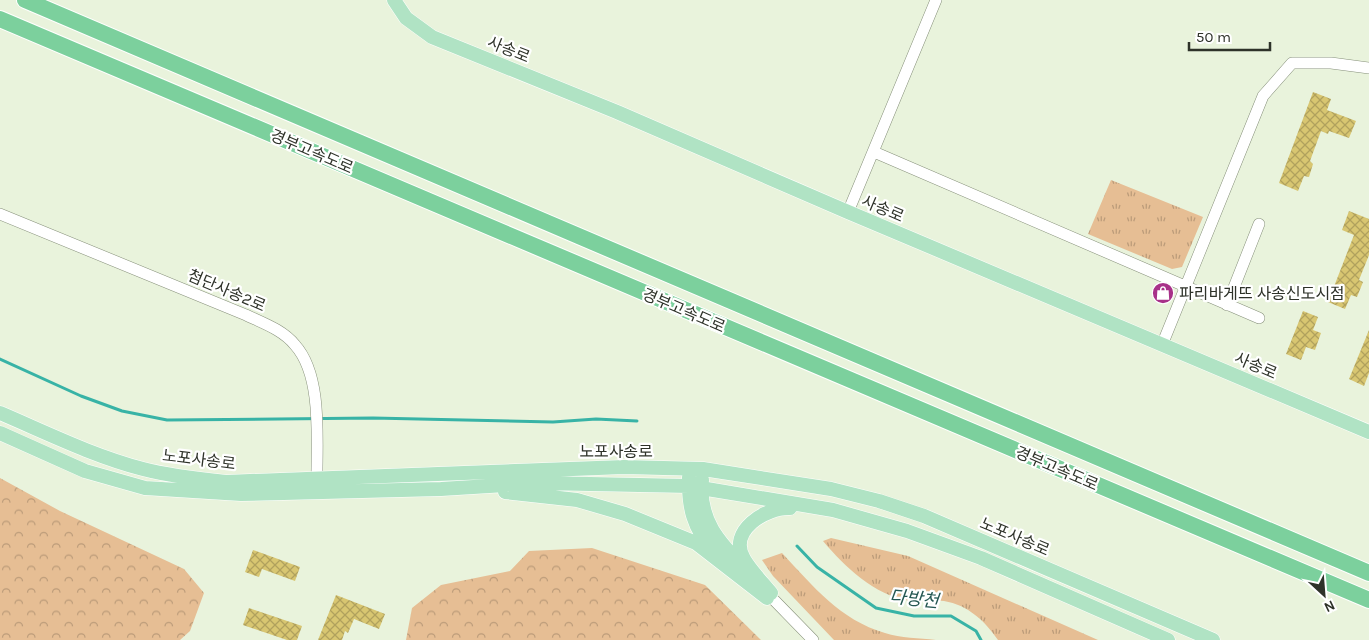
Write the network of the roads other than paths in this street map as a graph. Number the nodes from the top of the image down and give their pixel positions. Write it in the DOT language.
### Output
graph roads {
  1 [pos="25,0"];
  2 [pos="394,0"];
  3 [pos="936,0"];
  4 [pos="0,19"];
  5 [pos="1369,68"];
  6 [pos="874,152"];
  7 [pos="848,212"];
  8 [pos="0,214"];
  9 [pos="1259,224"];
  10 [pos="1185,288"];
  11 [pos="1227,305"];
  12 [pos="1259,318"];
  13 [pos="1162,345"];
  14 [pos="0,413"];
  15 [pos="0,432"];
  16 [pos="1369,432"];
  17 [pos="696,469"];
  18 [pos="317,477"];
  19 [pos="467,487"];
  20 [pos="695,487"];
  21 [pos="317,493"];
  22 [pos="822,508"];
  23 [pos="1369,573"];
  24 [pos="771,597"];
  25 [pos="1369,600"];
  26 [pos="813,640"];
  27 [pos="1168,640"];
  28 [pos="1213,640"];
  1 -- 23 [label="highway, 경부고속도로"];
  2 -- 7 [label="main road, 사송로"];
  3 -- 6 [label="street"];
  4 -- 25 [label="highway, 경부고속도로"];
  5 -- 10 [label="street"];
  6 -- 7 [label="street"];
  6 -- 10 [label="street"];
  7 -- 13 [label="main road, 사송로"];
  8 -- 18 [label="street, 첨단사송2로"];
  9 -- 11 [label="street"];
  10 -- 11 [label="street"];
  10 -- 13 [label="street"];
  11 -- 12 [label="street"];
  13 -- 16 [label="main road, 사송로"];
  14 -- 18 [label="main road, 노포사송로"];
  15 -- 21 [label="main road, 노포사송로"];
  17 -- 18 [label="main road, 노포사송로"];
  17 -- 20 [label="main road"];
  17 -- 28 [label="main road, 노포사송로"];
  18 -- 21 [label="street, 첨단사송2로"];
  19 -- 20 [label="main road, 노포사송로"];
  19 -- 21 [label="main road, 노포사송로"];
  19 -- 24 [label="main road"];
  20 -- 22 [label="main road, 노포사송로"];
  20 -- 24 [label="main road"];
  22 -- 24 [label="main road"];
  22 -- 27 [label="main road, 노포사송로"];
  24 -- 26 [label="street"];
}
